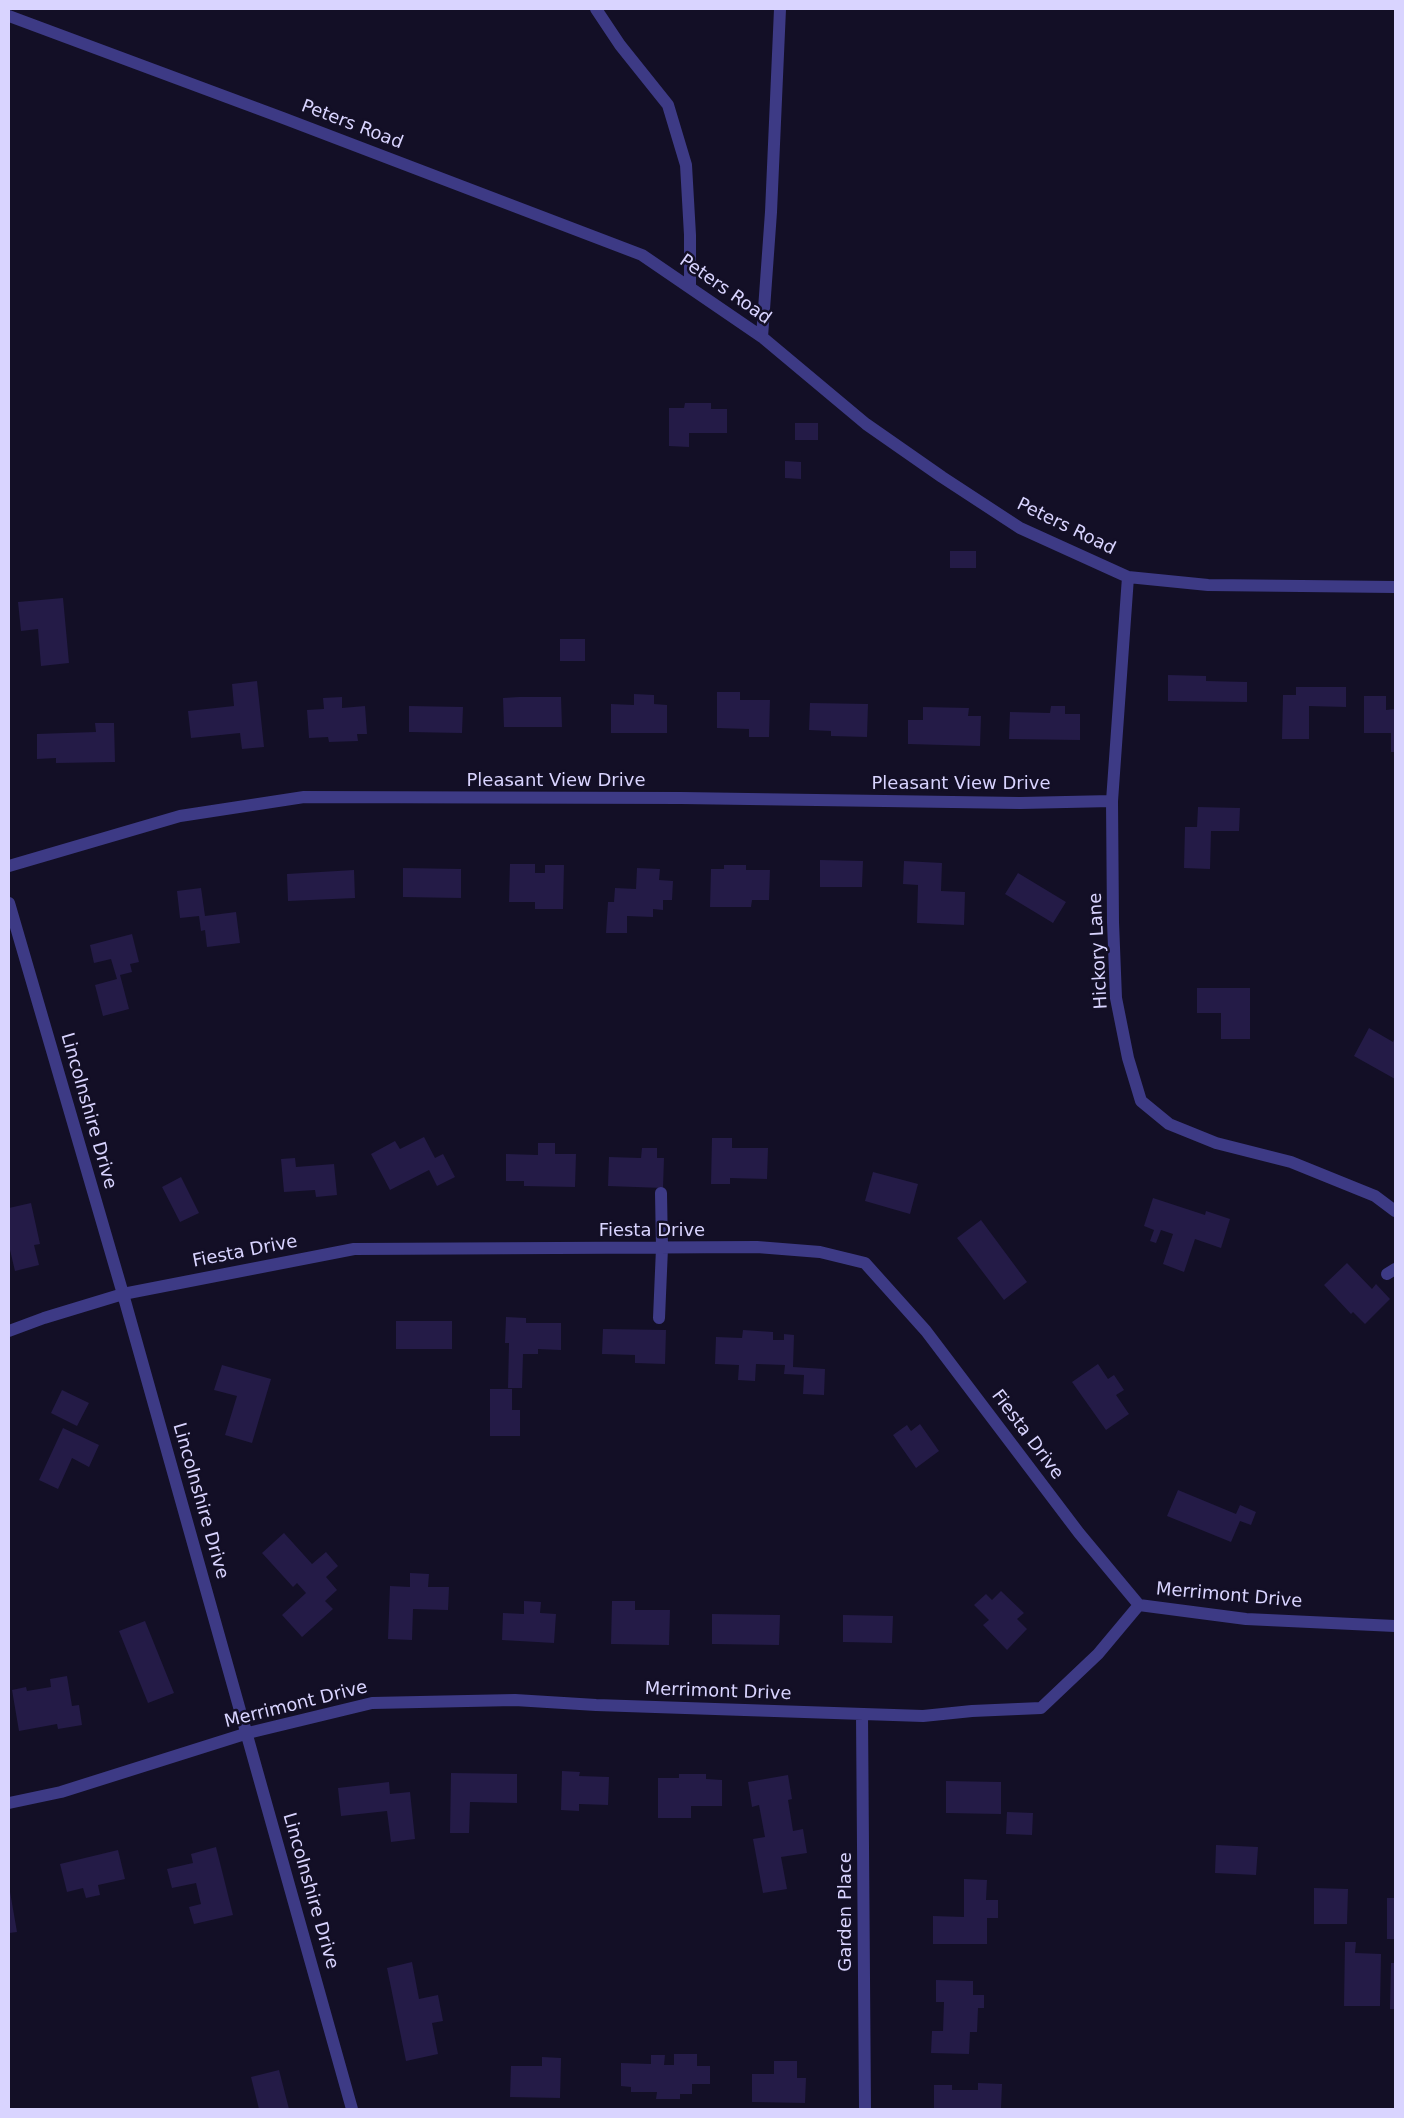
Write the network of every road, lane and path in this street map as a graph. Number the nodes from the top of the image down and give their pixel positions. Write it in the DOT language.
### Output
graph roads {
  1 [pos="596,9"];
  2 [pos="780,9"];
  3 [pos="9,16"];
  4 [pos="690,287"];
  5 [pos="762,337"];
  6 [pos="1128,577"];
  7 [pos="1395,587"];
  8 [pos="1112,801"];
  9 [pos="9,866"];
  10 [pos="9,903"];
  11 [pos="662,1193"];
  12 [pos="1395,1210"];
  13 [pos="662,1248"];
  14 [pos="123,1294"];
  15 [pos="659,1318"];
  16 [pos="9,1331"];
  17 [pos="1139,1605"];
  18 [pos="1395,1626"];
  19 [pos="862,1715"];
  20 [pos="248,1733"];
  21 [pos="9,1802"];
  22 [pos="352,2109"];
  23 [pos="865,2109"];
  1 -- 4 [label="street"];
  2 -- 5 [label="street"];
  3 -- 4 [label="street, Peters Road"];
  4 -- 5 [label="street, Peters Road"];
  5 -- 6 [label="street, Peters Road"];
  6 -- 7 [label="street, Peters Road"];
  6 -- 8 [label="street, Hickory Lane"];
  8 -- 9 [label="street, Pleasant View Drive"];
  8 -- 12 [label="street, Hickory Lane"];
  10 -- 14 [label="street, Lincolnshire Drive"];
  11 -- 13 [label="street"];
  13 -- 14 [label="street, Fiesta Drive"];
  13 -- 15 [label="street"];
  13 -- 17 [label="street, Fiesta Drive"];
  14 -- 16 [label="street, Fiesta Drive"];
  14 -- 20 [label="street, Lincolnshire Drive"];
  17 -- 18 [label="street, Merrimont Drive"];
  17 -- 19 [label="street, Merrimont Drive"];
  19 -- 20 [label="street, Merrimont Drive"];
  19 -- 23 [label="street, Garden Place"];
  20 -- 21 [label="street, Merrimont Drive"];
  20 -- 22 [label="street, Lincolnshire Drive"];
}
